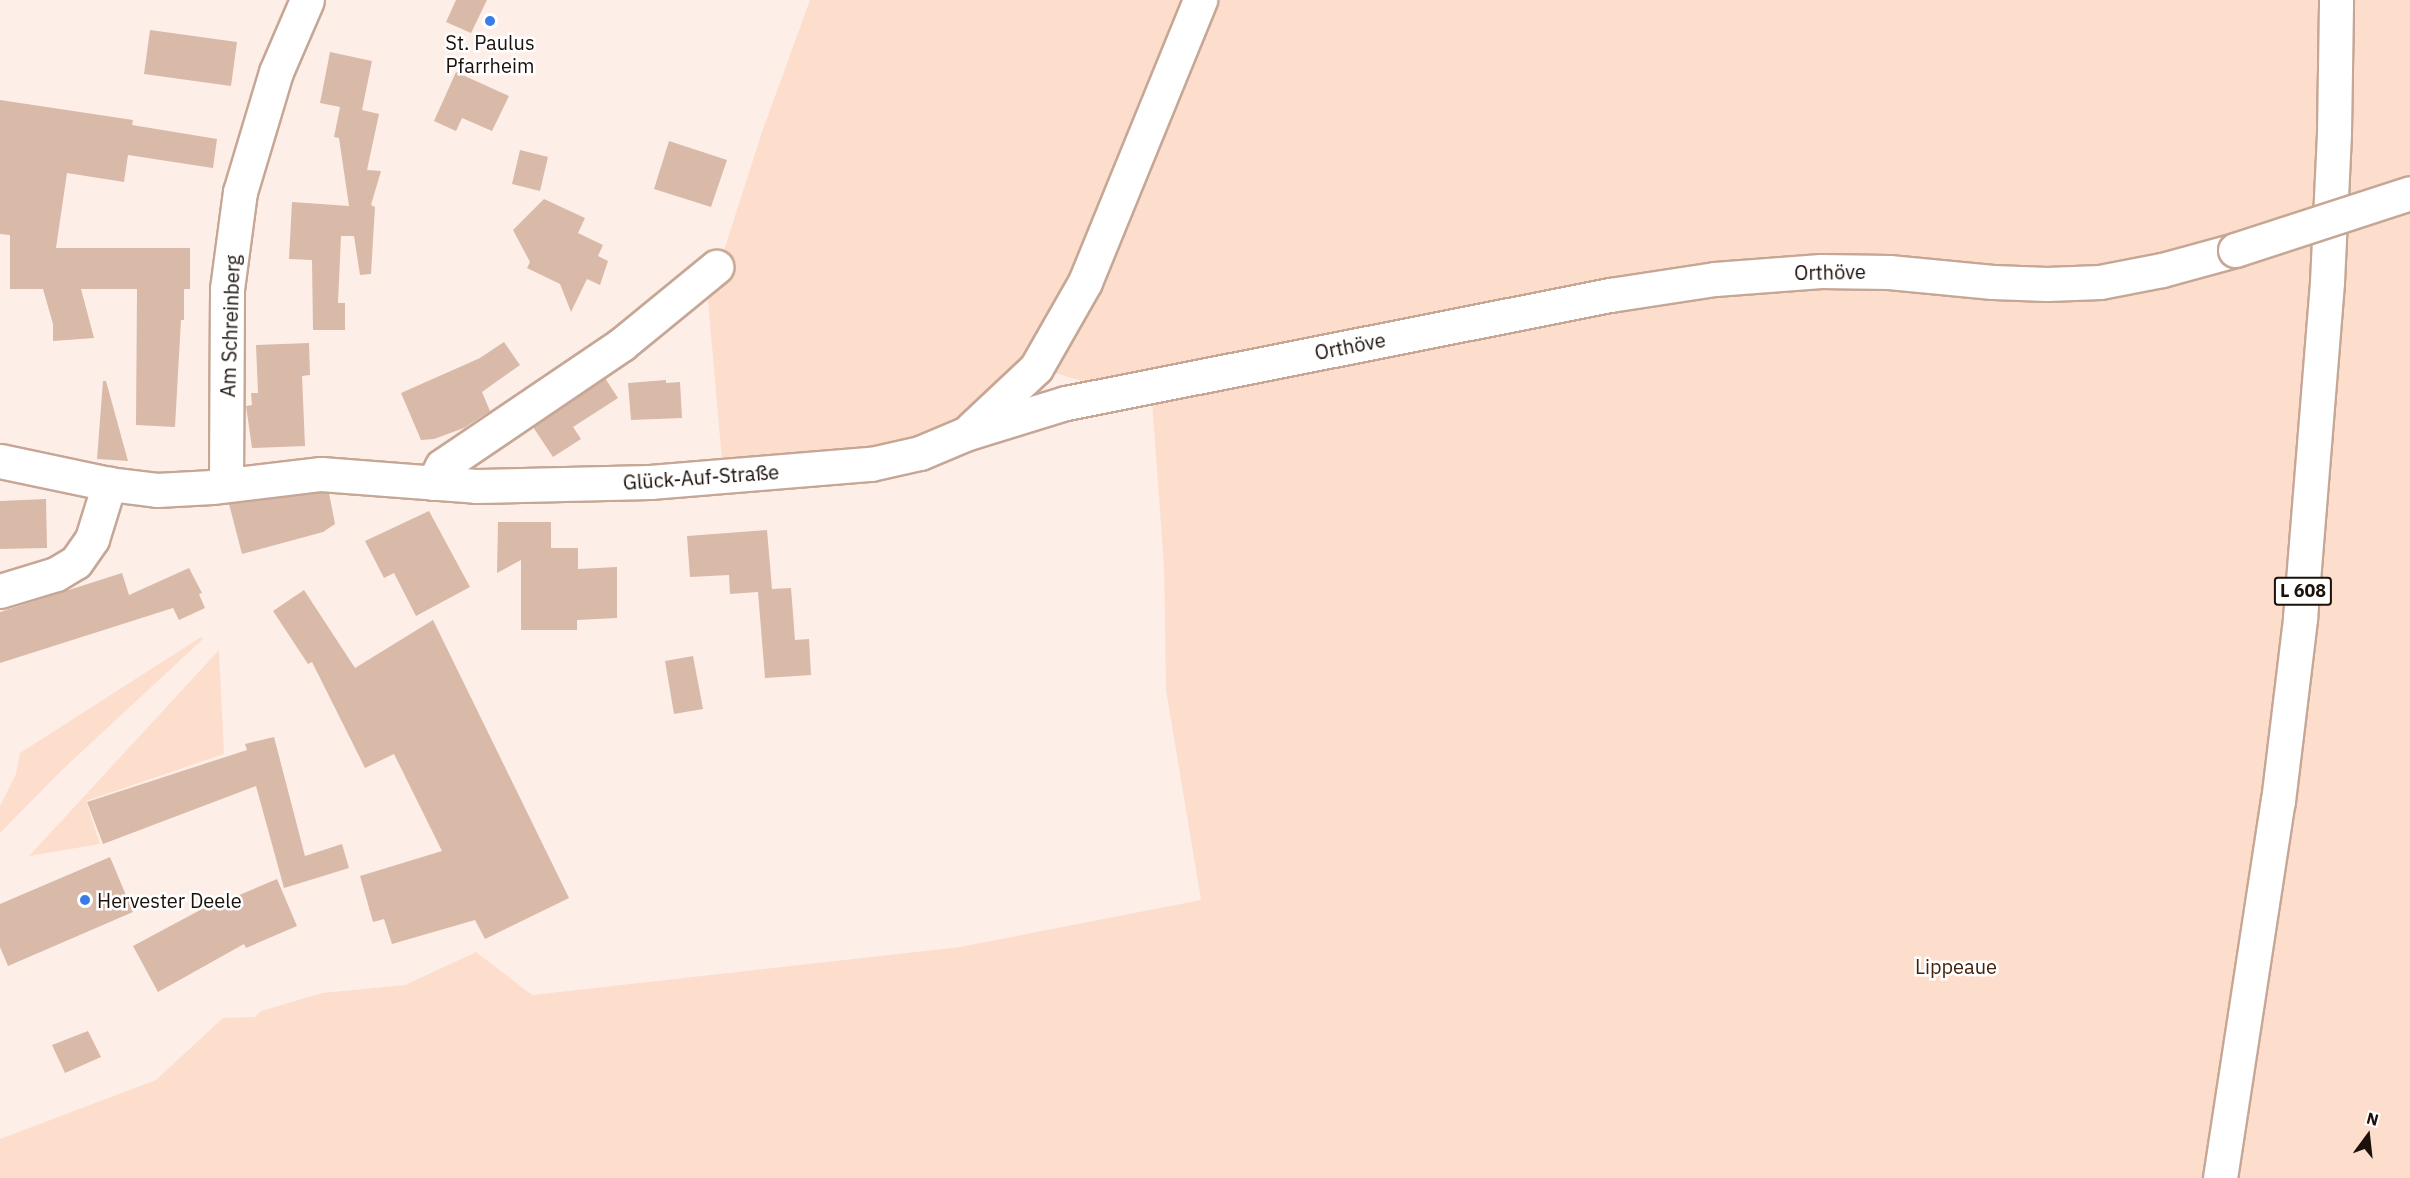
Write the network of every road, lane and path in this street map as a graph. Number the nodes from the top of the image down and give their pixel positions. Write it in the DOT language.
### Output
graph roads {
  1 [pos="307,0"];
  2 [pos="1200,0"];
  3 [pos="2336,0"];
  4 [pos="2410,193"];
  5 [pos="716,267"];
  6 [pos="965,435"];
  7 [pos="0,461"];
  8 [pos="433,483"];
  9 [pos="109,484"];
  10 [pos="226,484"];
  11 [pos="0,591"];
  12 [pos="2220,1178"];
  1 -- 10 [label="street, Am Schreinberg"];
  2 -- 6 [label="street"];
  3 -- 12 [label="street, L 608"];
  4 -- 6 [label="street, Orthöve, bridge"];
  5 -- 8 [label="street"];
  6 -- 8 [label="street, Glück-Auf-Straße"];
  7 -- 9 [label="street, Glück-Auf-Straße"];
  8 -- 10 [label="street, Glück-Auf-Straße"];
  9 -- 10 [label="street, Glück-Auf-Straße"];
  9 -- 11 [label="street"];
}
